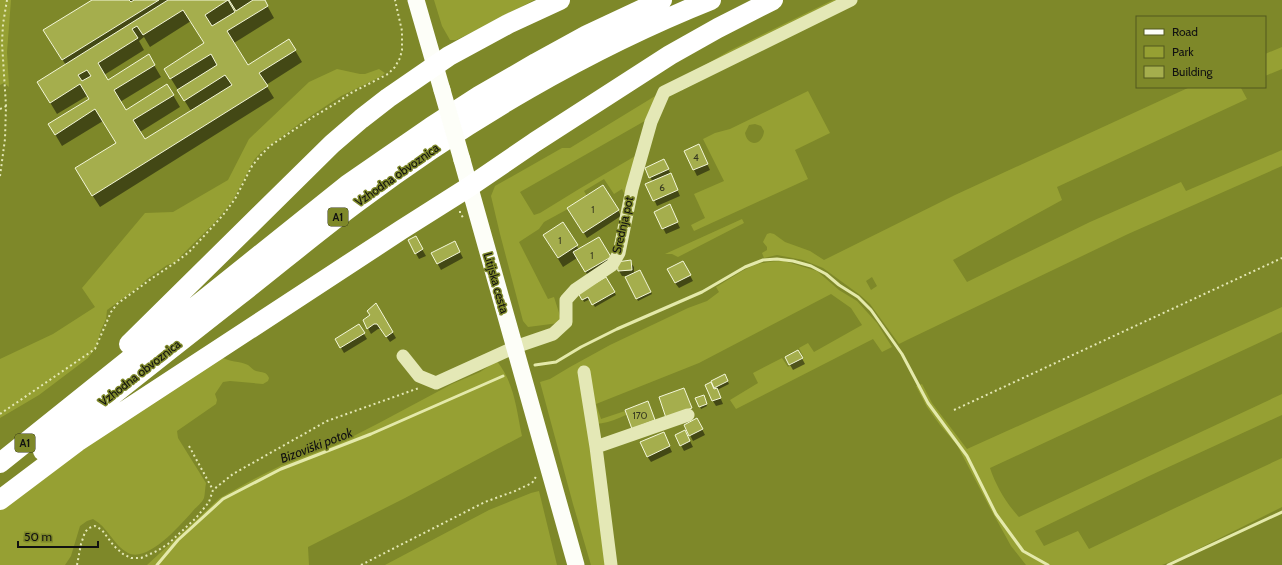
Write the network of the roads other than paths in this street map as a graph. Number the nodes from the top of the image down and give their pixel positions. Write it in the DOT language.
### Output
graph roads {
  1 [pos="416,0"];
  2 [pos="560,0"];
  3 [pos="662,0"];
  4 [pos="711,0"];
  5 [pos="773,0"];
  6 [pos="851,0"];
  7 [pos="435,66"];
  8 [pos="469,187"];
  9 [pos="515,347"];
  10 [pos="403,356"];
  11 [pos="584,372"];
  12 [pos="688,416"];
  13 [pos="49,423"];
  14 [pos="596,447"];
  15 [pos="0,462"];
  16 [pos="0,487"];
  17 [pos="0,500"];
  18 [pos="576,565"];
  19 [pos="611,565"];
  1 -- 7 [label="main road, Litijska cesta"];
  2 -- 7 [label="highway"];
  3 -- 13 [label="highway, Vzhodna obvoznica / A1"];
  4 -- 16 [label="highway, Vzhodna obvoznica / A1"];
  5 -- 8 [label="highway"];
  6 -- 9 [label="street, Srednja pot"];
  7 -- 8 [label="main road, Litijska cesta, bridge"];
  7 -- 13 [label="highway"];
  8 -- 9 [label="main road, Litijska cesta"];
  8 -- 17 [label="highway"];
  9 -- 10 [label="street"];
  9 -- 18 [label="main road, Litijska cesta"];
  11 -- 14 [label="street"];
  12 -- 14 [label="street"];
  13 -- 15 [label="highway, Vzhodna obvoznica / A1"];
  14 -- 19 [label="street"];
}
